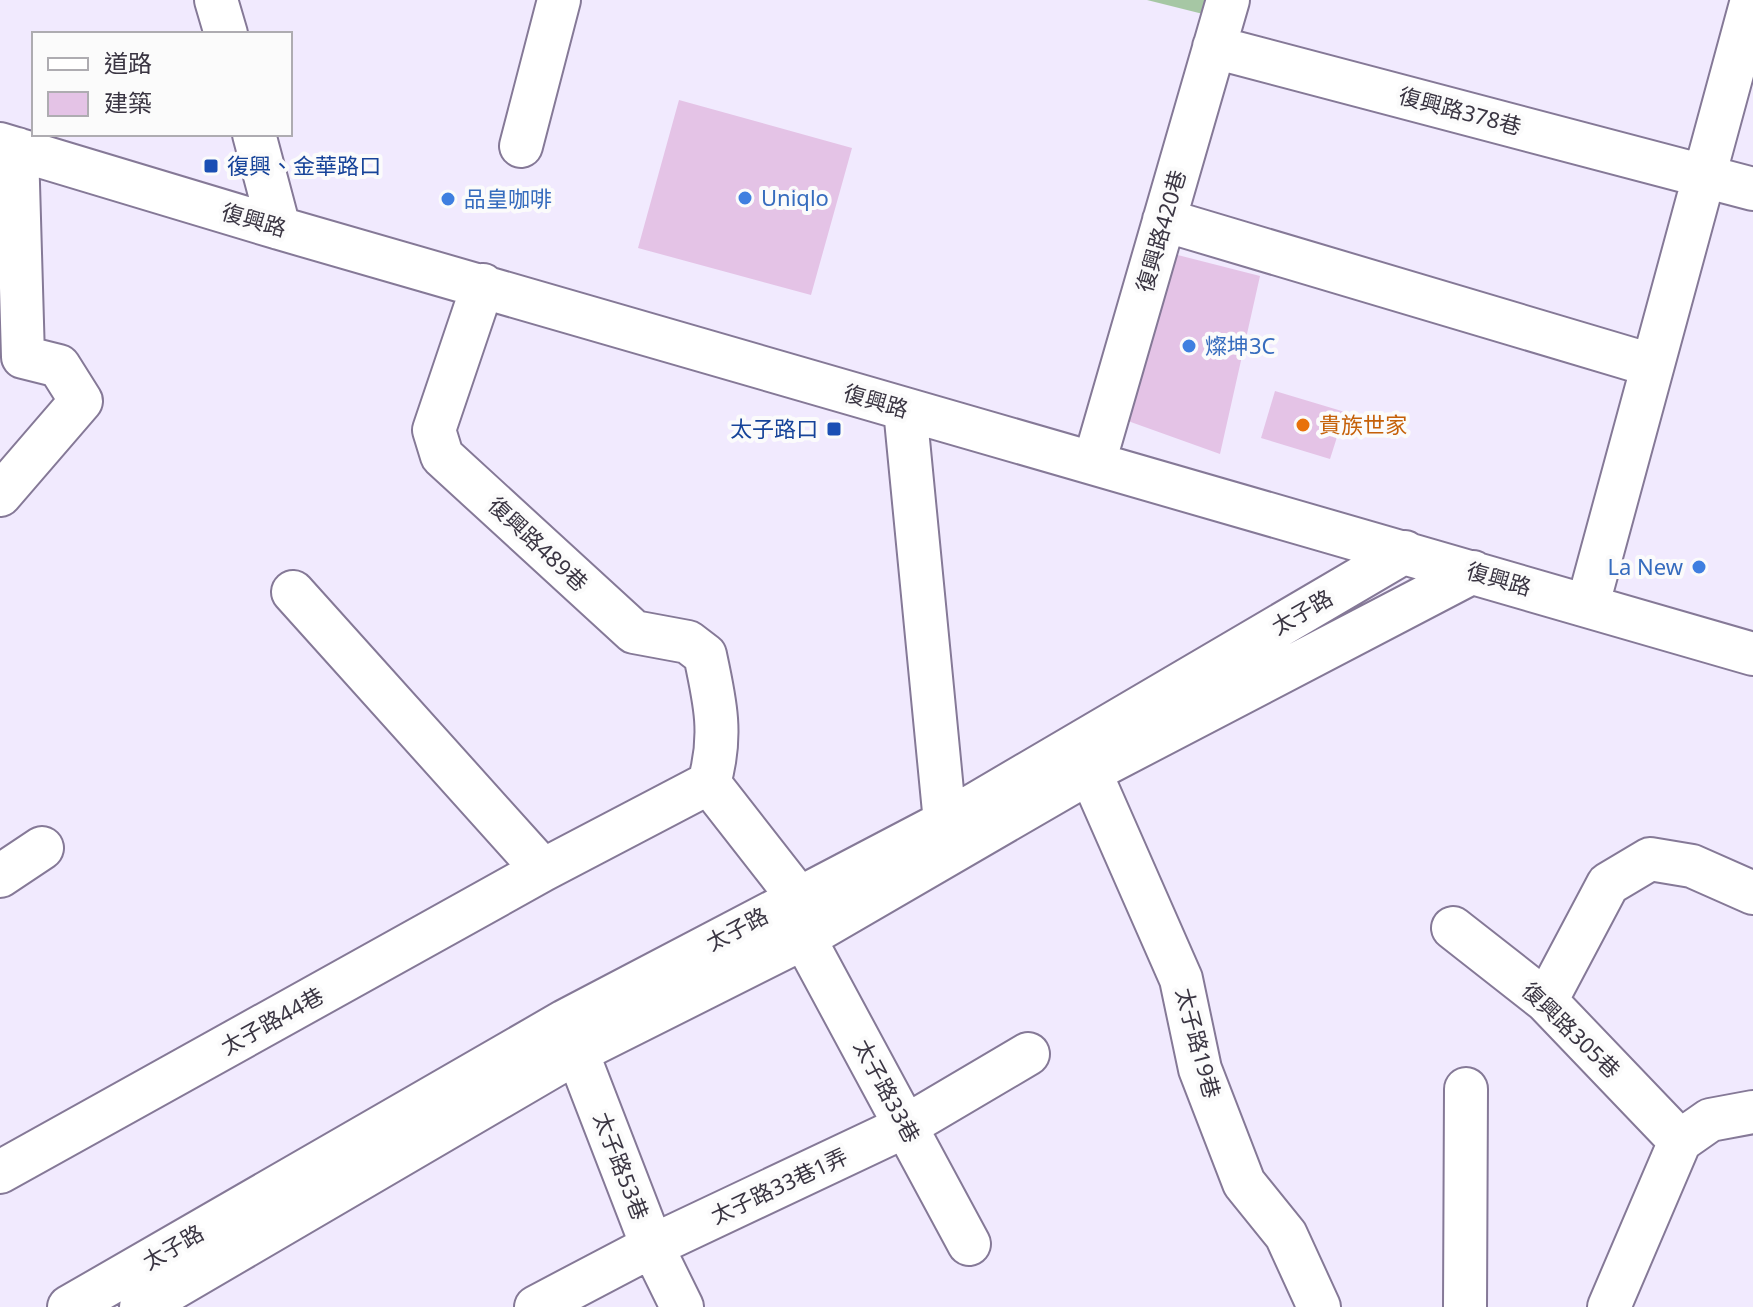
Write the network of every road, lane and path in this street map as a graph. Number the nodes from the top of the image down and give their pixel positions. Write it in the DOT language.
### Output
graph roads {
  1 [pos="216,0"];
  2 [pos="559,0"];
  3 [pos="1228,0"];
  4 [pos="1752,0"];
  5 [pos="225,32"];
  6 [pos="1214,47"];
  7 [pos="255,136"];
  8 [pos="8,146"];
  9 [pos="521,146"];
  10 [pos="1706,176"];
  11 [pos="1753,189"];
  12 [pos="1164,220"];
  13 [pos="279,228"];
  14 [pos="483,285"];
  15 [pos="1651,365"];
  16 [pos="905,409"];
  17 [pos="1094,463"];
  18 [pos="0,495"];
  19 [pos="1405,552"];
  20 [pos="1473,572"];
  21 [pos="293,592"];
  22 [pos="1588,604"];
  23 [pos="1753,654"];
  24 [pos="712,771"];
  25 [pos="1090,772"];
  26 [pos="945,822"];
  27 [pos="42,848"];
  28 [pos="543,870"];
  29 [pos="0,876"];
  30 [pos="1753,893"];
  31 [pos="798,897"];
  32 [pos="1453,928"];
  33 [pos="804,938"];
  34 [pos="1546,1001"];
  35 [pos="571,1037"];
  36 [pos="1028,1054"];
  37 [pos="1466,1089"];
  38 [pos="1753,1112"];
  39 [pos="906,1126"];
  40 [pos="1680,1141"];
  41 [pos="0,1172"];
  42 [pos="969,1244"];
  43 [pos="652,1246"];
  44 [pos="69,1307"];
  45 [pos="141,1307"];
  46 [pos="536,1307"];
  47 [pos="682,1307"];
  48 [pos="1319,1307"];
  49 [pos="1465,1307"];
  50 [pos="1609,1307"];
  1 -- 5 [label="street"];
  2 -- 9 [label="street"];
  3 -- 6 [label="street, 復興路420巷"];
  4 -- 10 [label="street"];
  6 -- 10 [label="street, 復興路378巷"];
  6 -- 12 [label="street, 復興路420巷"];
  7 -- 13 [label="street"];
  8 -- 13 [label="street, 復興路"];
  8 -- 18 [label="street"];
  10 -- 11 [label="street, 復興路378巷"];
  10 -- 15 [label="street"];
  12 -- 15 [label="street"];
  12 -- 17 [label="street, 復興路420巷"];
  13 -- 14 [label="street, 復興路"];
  14 -- 16 [label="street, 復興路"];
  14 -- 24 [label="street, 復興路489巷"];
  15 -- 22 [label="street"];
  16 -- 17 [label="street, 復興路"];
  16 -- 26 [label="street"];
  17 -- 19 [label="street, 復興路"];
  19 -- 20 [label="street, 復興路"];
  19 -- 26 [label="street, 太子路"];
  20 -- 22 [label="street, 復興路"];
  20 -- 25 [label="street, 太子路"];
  21 -- 28 [label="street"];
  22 -- 23 [label="street, 復興路"];
  24 -- 28 [label="street, 太子路44巷"];
  24 -- 31 [label="street"];
  25 -- 33 [label="street, 太子路"];
  25 -- 48 [label="street, 太子路19巷"];
  26 -- 31 [label="street, 太子路"];
  27 -- 29 [label="street"];
  28 -- 41 [label="street, 太子路44巷"];
  30 -- 34 [label="street"];
  31 -- 35 [label="street, 太子路"];
  32 -- 34 [label="street, 復興路305巷"];
  33 -- 35 [label="street, 太子路"];
  33 -- 39 [label="street, 太子路33巷"];
  34 -- 40 [label="street, 復興路305巷"];
  35 -- 43 [label="street, 太子路53巷"];
  35 -- 44 [label="street, 太子路"];
  35 -- 45 [label="street, 太子路"];
  36 -- 39 [label="street, 太子路33巷1弄"];
  37 -- 49 [label="street"];
  38 -- 40 [label="street"];
  39 -- 42 [label="street, 太子路33巷"];
  39 -- 43 [label="street, 太子路33巷1弄"];
  40 -- 50 [label="street"];
  43 -- 46 [label="street, 太子路33巷1弄"];
  43 -- 47 [label="street, 太子路53巷"];
}
